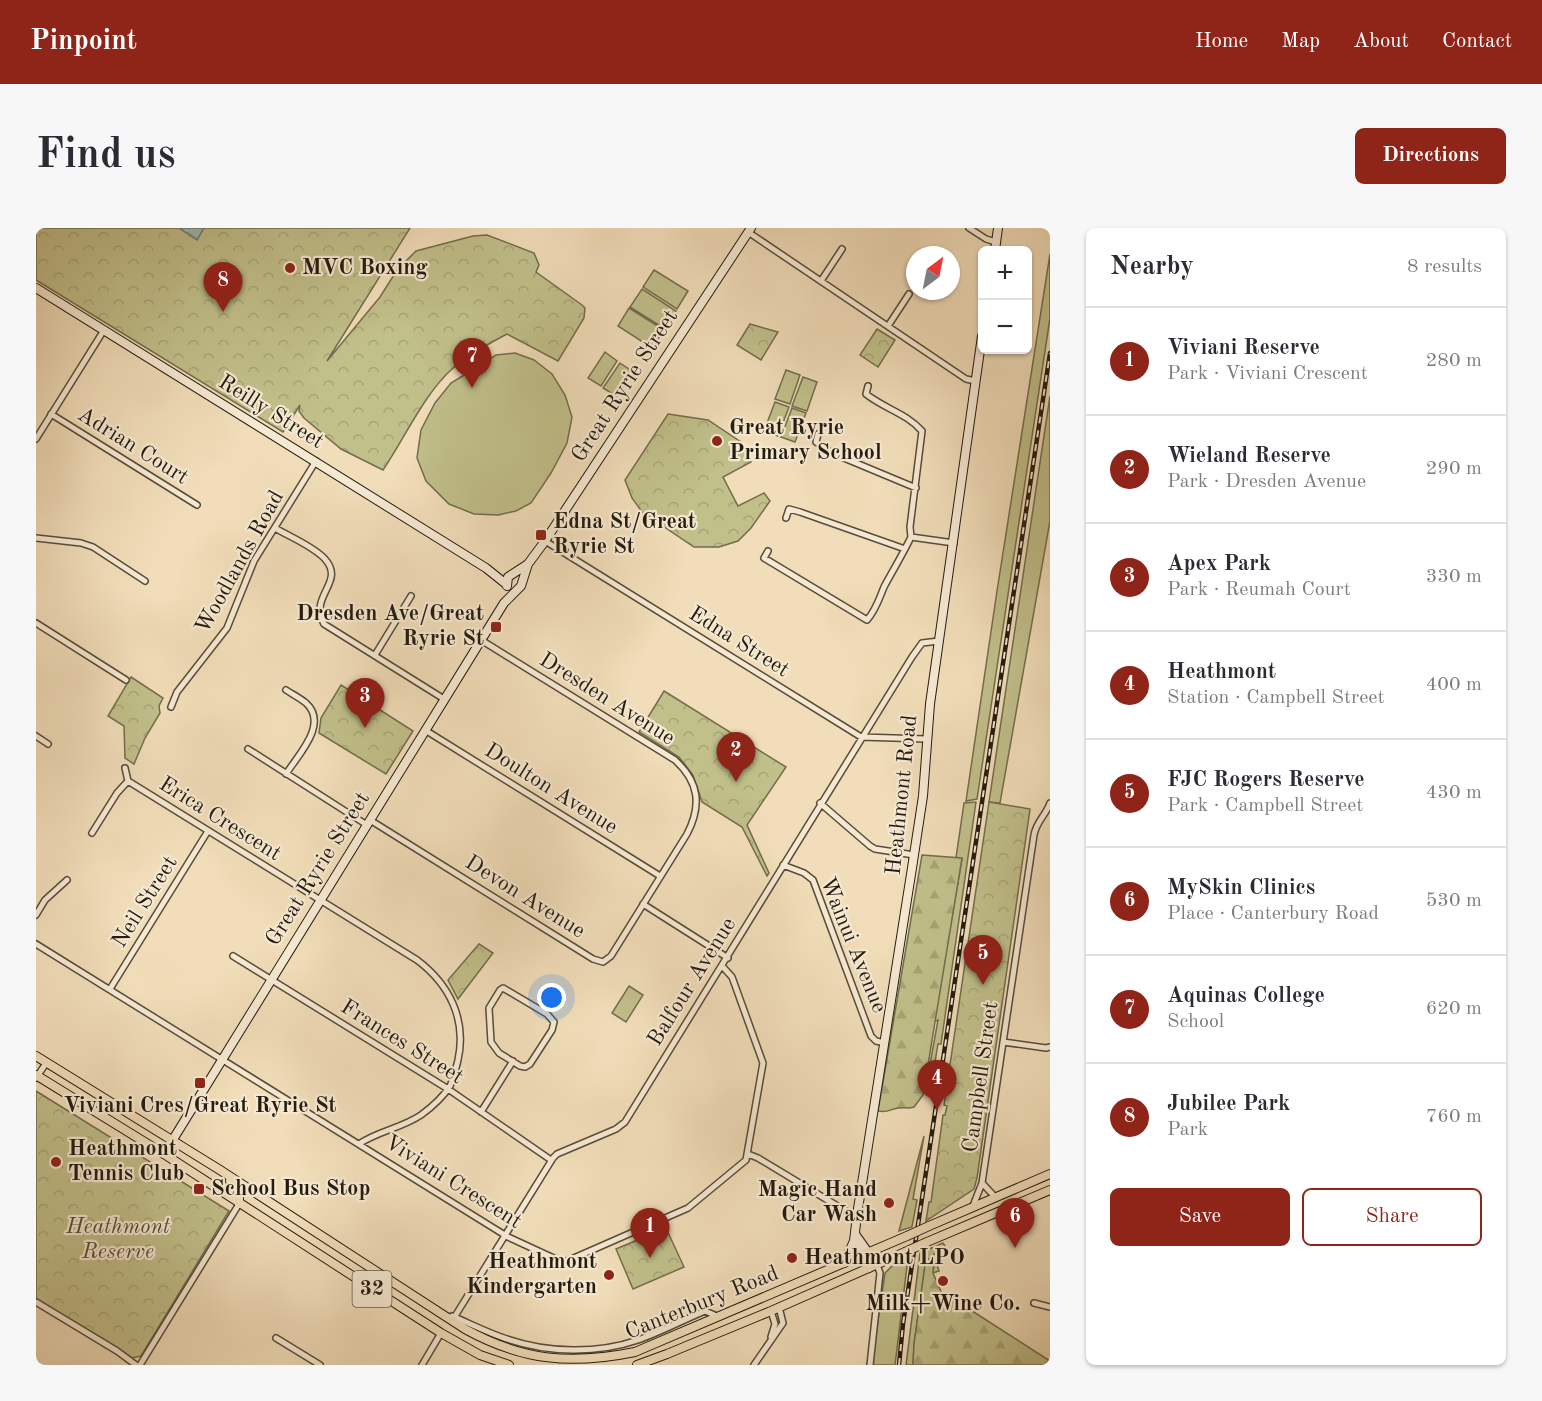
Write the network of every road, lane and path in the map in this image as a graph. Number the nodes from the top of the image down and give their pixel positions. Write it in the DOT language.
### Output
graph roads {
  1 [pos="969,228"];
  2 [pos="998,228"];
  3 [pos="750,230"];
  4 [pos="996,246"];
  5 [pos="842,249"];
  6 [pos="821,281"];
  7 [pos="36,288"];
  8 [pos="906,299"];
  9 [pos="888,326"];
  10 [pos="104,330"];
  11 [pos="980,354"];
  12 [pos="976,381"];
  13 [pos="868,386"];
  14 [pos="51,414"];
  15 [pos="818,434"];
  16 [pos="36,439"];
  17 [pos="816,442"];
  18 [pos="812,448"];
  19 [pos="316,461"];
  20 [pos="916,488"];
  21 [pos="197,505"];
  22 [pos="786,518"];
  23 [pos="275,528"];
  24 [pos="911,537"];
  25 [pos="36,538"];
  26 [pos="545,541"];
  27 [pos="954,543"];
  28 [pos="905,549"];
  29 [pos="768,551"];
  30 [pos="528,564"];
  31 [pos="486,568"];
  32 [pos="513,575"];
  33 [pos="145,582"];
  34 [pos="507,585"];
  35 [pos="519,586"];
  36 [pos="411,596"];
  37 [pos="504,603"];
  38 [pos="36,623"];
  39 [pos="481,640"];
  40 [pos="939,641"];
  41 [pos="375,655"];
  42 [pos="126,680"];
  43 [pos="286,690"];
  44 [pos="444,699"];
  45 [pos="171,707"];
  46 [pos="425,730"];
  47 [pos="36,736"];
  48 [pos="861,737"];
  49 [pos="926,739"];
  50 [pos="48,744"];
  51 [pos="248,749"];
  52 [pos="125,768"];
  53 [pos="286,774"];
  54 [pos="128,781"];
  55 [pos="820,803"];
  56 [pos="1050,803"];
  57 [pos="1044,816"];
  58 [pos="1050,820"];
  59 [pos="369,822"];
  60 [pos="208,831"];
  61 [pos="92,833"];
  62 [pos="914,855"];
  63 [pos="783,866"];
  64 [pos="660,876"];
  65 [pos="67,880"];
  66 [pos="320,900"];
  67 [pos="643,904"];
  68 [pos="36,915"];
  69 [pos="36,944"];
  70 [pos="233,956"];
  71 [pos="728,958"];
  72 [pos="722,966"];
  73 [pos="271,980"];
  74 [pos="110,989"];
  75 [pos="1003,1042"];
  76 [pos="885,1043"];
  77 [pos="1050,1047"];
  78 [pos="36,1056"];
  79 [pos="222,1058"];
  80 [pos="513,1061"];
  81 [pos="47,1062"];
  82 [pos="37,1077"];
  83 [pos="448,1089"];
  84 [pos="481,1112"];
  85 [pos="172,1140"];
  86 [pos="359,1144"];
  87 [pos="164,1154"];
  88 [pos="748,1154"];
  89 [pos="551,1160"];
  90 [pos="220,1170"];
  91 [pos="1050,1174"];
  92 [pos="982,1183"];
  93 [pos="1050,1190"];
  94 [pos="262,1198"];
  95 [pos="996,1198"];
  96 [pos="239,1204"];
  97 [pos="972,1208"];
  98 [pos="856,1215"];
  99 [pos="942,1221"];
  100 [pos="954,1230"];
  101 [pos="505,1235"];
  102 [pos="854,1238"];
  103 [pos="865,1254"];
  104 [pos="844,1263"];
  105 [pos="873,1266"];
  106 [pos="768,1291"];
  107 [pos="36,1302"];
  108 [pos="1034,1303"];
  109 [pos="1050,1307"];
  110 [pos="775,1309"];
  111 [pos="453,1319"];
  112 [pos="783,1323"];
  113 [pos="775,1324"];
  114 [pos="441,1334"];
  115 [pos="276,1338"];
  116 [pos="771,1338"];
  117 [pos="138,1365"];
  118 [pos="320,1365"];
  119 [pos="422,1365"];
  120 [pos="509,1365"];
  121 [pos="637,1365"];
  122 [pos="754,1365"];
  123 [pos="870,1365"];
  1 -- 4 [label="street"];
  2 -- 4 [label="street"];
  3 -- 6 [label="street"];
  3 -- 26 [label="street, Great Ryrie Street"];
  5 -- 6 [label="street"];
  6 -- 9 [label="street"];
  7 -- 10 [label="street, Reilly Street"];
  8 -- 9 [label="street"];
  9 -- 12 [label="street"];
  10 -- 14 [label="street"];
  10 -- 19 [label="street, Reilly Street"];
  11 -- 12 [label="street, Heathmont Road"];
  12 -- 27 [label="street, Heathmont Road"];
  13 -- 20 [label="street"];
  14 -- 16 [label="street"];
  14 -- 21 [label="street, Adrian Court"];
  15 -- 17 [label="street"];
  17 -- 18 [label="street"];
  17 -- 20 [label="street"];
  19 -- 23 [label="street, Woodlands Road"];
  19 -- 31 [label="street, Reilly Street"];
  20 -- 24 [label="street"];
  22 -- 28 [label="street"];
  23 -- 41 [label="street"];
  23 -- 45 [label="street, Woodlands Road"];
  24 -- 27 [label="street"];
  24 -- 28 [label="street"];
  25 -- 33 [label="street"];
  26 -- 30 [label="street, Great Ryrie Street"];
  26 -- 48 [label="street, Edna Street"];
  27 -- 40 [label="street, Heathmont Road"];
  28 -- 29 [label="street"];
  30 -- 32 [label="street, Great Ryrie Street"];
  30 -- 35 [label="street, Great Ryrie Street"];
  31 -- 32 [label="street, Reilly Street"];
  31 -- 34 [label="street, Reilly Street"];
  32 -- 34 [label="street, Great Ryrie Street"];
  32 -- 35 [label="street"];
  34 -- 35 [label="street"];
  34 -- 37 [label="street, Great Ryrie Street"];
  35 -- 37 [label="street, Great Ryrie Street"];
  36 -- 41 [label="street"];
  37 -- 39 [label="street, Great Ryrie Street"];
  38 -- 42 [label="street"];
  39 -- 44 [label="street, Great Ryrie Street"];
  39 -- 64 [label="street, Dresden Avenue"];
  40 -- 48 [label="street, Balfour Avenue"];
  40 -- 49 [label="street, Heathmont Road"];
  41 -- 44 [label="street"];
  43 -- 53 [label="street"];
  44 -- 46 [label="street, Great Ryrie Street"];
  46 -- 59 [label="street, Great Ryrie Street"];
  46 -- 64 [label="street, Doulton Avenue"];
  47 -- 50 [label="street"];
  48 -- 49 [label="street"];
  48 -- 55 [label="street, Balfour Avenue"];
  49 -- 62 [label="street, Heathmont Road"];
  51 -- 53 [label="street"];
  52 -- 54 [label="street"];
  53 -- 59 [label="street"];
  54 -- 60 [label="street, Erica Crescent"];
  54 -- 61 [label="street"];
  55 -- 62 [label="street"];
  55 -- 63 [label="street, Balfour Avenue"];
  56 -- 57 [label="street, Campbell Street"];
  57 -- 58 [label="street"];
  57 -- 75 [label="street, Campbell Street"];
  59 -- 66 [label="street, Great Ryrie Street"];
  59 -- 67 [label="street, Devon Avenue"];
  60 -- 66 [label="street, Erica Crescent"];
  60 -- 74 [label="street, Neil Street"];
  62 -- 76 [label="street, Heathmont Road"];
  63 -- 71 [label="street, Balfour Avenue"];
  63 -- 76 [label="street, Wainui Avenue"];
  64 -- 67 [label="street"];
  65 -- 68 [label="street"];
  66 -- 73 [label="street, Great Ryrie Street"];
  66 -- 83 [label="street, Erica Crescent"];
  67 -- 71 [label="street"];
  69 -- 74 [label="street, Viviani Crescent"];
  70 -- 73 [label="street, Frances Street"];
  71 -- 72 [label="street, Balfour Avenue"];
  72 -- 88 [label="street"];
  72 -- 89 [label="street, Balfour Avenue"];
  73 -- 79 [label="street, Great Ryrie Street"];
  73 -- 83 [label="street, Frances Street"];
  74 -- 79 [label="street, Viviani Crescent"];
  75 -- 77 [label="street"];
  75 -- 92 [label="street, Campbell Street"];
  76 -- 98 [label="street, Heathmont Road"];
  78 -- 81 [label="main road, Canterbury Road / 32"];
  79 -- 85 [label="street, Great Ryrie Street"];
  79 -- 86 [label="street, Viviani Crescent"];
  80 -- 80 [label="street"];
  80 -- 84 [label="street"];
  81 -- 82 [label="street"];
  81 -- 85 [label="main road, Canterbury Road / 32"];
  82 -- 87 [label="main road, 32"];
  83 -- 84 [label="street, Frances Street"];
  83 -- 86 [label="street, Erica Crescent"];
  84 -- 89 [label="street, Frances Street"];
  85 -- 87 [label="street, Great Ryrie Street"];
  85 -- 90 [label="main road, Canterbury Road / 32"];
  86 -- 101 [label="street, Viviani Crescent"];
  87 -- 96 [label="main road, 32"];
  88 -- 98 [label="street"];
  88 -- 101 [label="street, Viviani Crescent"];
  89 -- 101 [label="street, Balfour Avenue"];
  90 -- 94 [label="main road, Canterbury Road / 32"];
  90 -- 96 [label="main road"];
  91 -- 95 [label="main road, Canterbury Road / 32"];
  92 -- 95 [label="street, Campbell Street"];
  92 -- 97 [label="street, Campbell Street"];
  93 -- 100 [label="main road, Canterbury Road"];
  94 -- 96 [label="main road"];
  94 -- 111 [label="main road, Canterbury Road / 32"];
  95 -- 97 [label="main road, Canterbury Road / 32"];
  96 -- 114 [label="main road, 32"];
  96 -- 117 [label="street"];
  97 -- 99 [label="main road, Canterbury Road / 32"];
  98 -- 102 [label="street, Heathmont Road"];
  99 -- 100 [label="main road"];
  99 -- 103 [label="main road, Canterbury Road / 32, bridge"];
  100 -- 105 [label="main road, Canterbury Road, bridge"];
  101 -- 111 [label="street, Balfour Avenue"];
  102 -- 103 [label="street"];
  102 -- 104 [label="street"];
  103 -- 104 [label="main road, Canterbury Road / 32"];
  103 -- 105 [label="street"];
  104 -- 106 [label="main road, Canterbury Road / 32"];
  105 -- 110 [label="main road, Canterbury Road"];
  105 -- 123 [label="street"];
  106 -- 110 [label="main road"];
  106 -- 111 [label="main road, Canterbury Road / 32"];
  107 -- 117 [label="street"];
  108 -- 109 [label="street"];
  110 -- 112 [label="street"];
  110 -- 113 [label="street"];
  110 -- 121 [label="main road, Canterbury Road"];
  112 -- 113 [label="street"];
  112 -- 116 [label="street"];
  113 -- 116 [label="street"];
  114 -- 119 [label="street"];
  114 -- 120 [label="main road, 32"];
  115 -- 118 [label="street"];
  116 -- 122 [label="street"];
}
